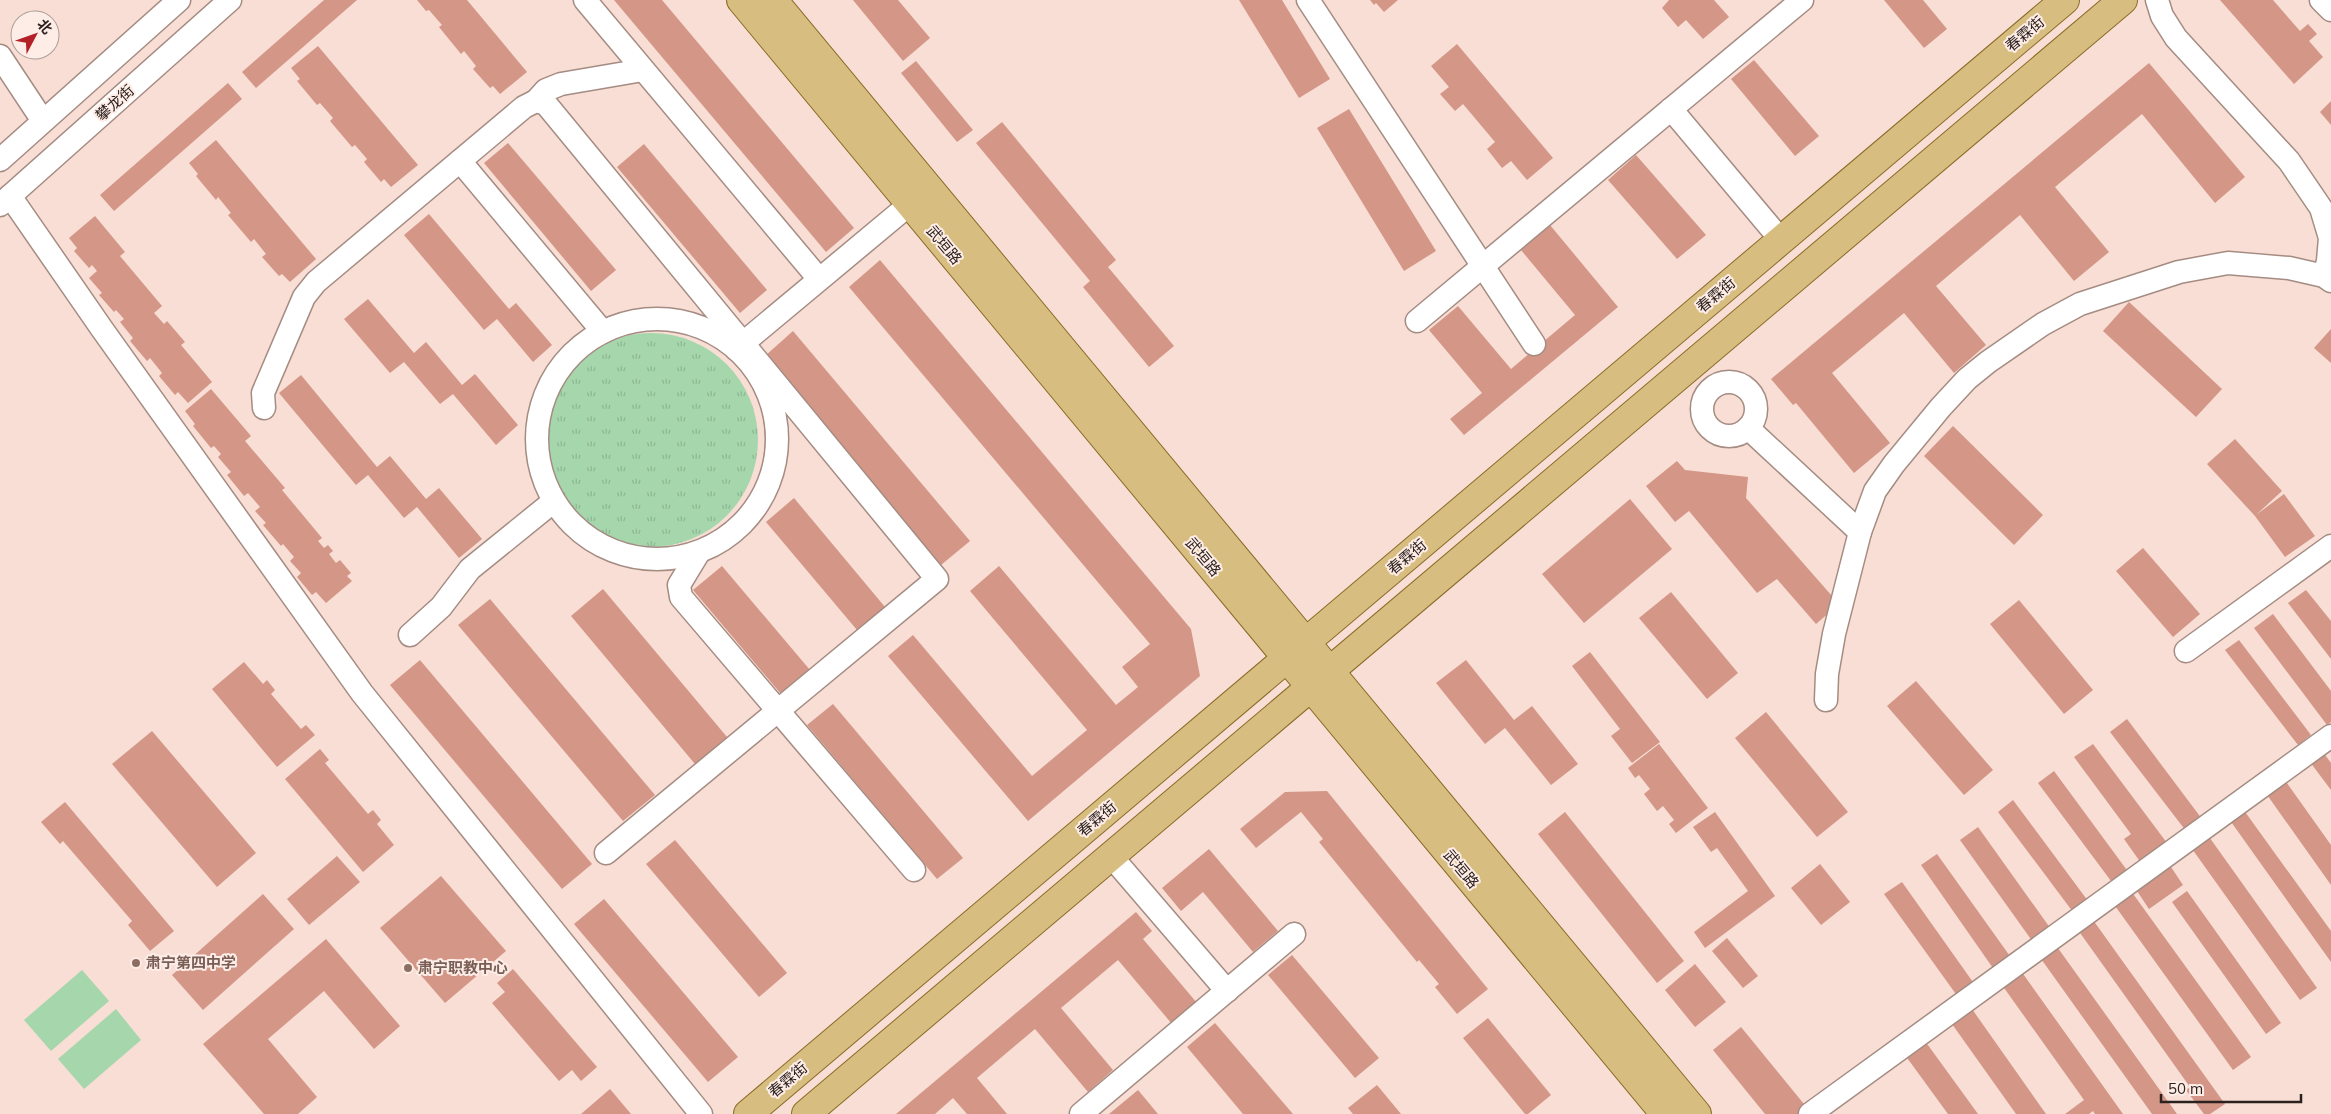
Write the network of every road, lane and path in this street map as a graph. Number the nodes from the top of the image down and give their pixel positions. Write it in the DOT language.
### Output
graph roads {
  1 [pos="179,0"];
  2 [pos="230,0"];
  3 [pos="584,0"];
  4 [pos="741,0"];
  5 [pos="773,0"];
  6 [pos="1308,0"];
  7 [pos="1802,0"];
  8 [pos="2065,0"];
  9 [pos="2122,0"];
  10 [pos="2157,0"];
  11 [pos="2321,0"];
  12 [pos="2331,10"];
  13 [pos="0,56"];
  14 [pos="643,70"];
  15 [pos="536,101"];
  16 [pos="1672,109"];
  17 [pos="43,121"];
  18 [pos="0,160"];
  19 [pos="460,161"];
  20 [pos="5,201"];
  21 [pos="910,204"];
  22 [pos="1781,240"];
  23 [pos="1483,266"];
  24 [pos="2328,278"];
  25 [pos="819,279"];
  26 [pos="1417,322"];
  27 [pos="603,332"];
  28 [pos="1534,344"];
  29 [pos="739,346"];
  30 [pos="1692,364"];
  31 [pos="1712,388"];
  32 [pos="264,408"];
  33 [pos="1748,428"];
  34 [pos="554,501"];
  35 [pos="1860,532"];
  36 [pos="2331,546"];
  37 [pos="699,552"];
  38 [pos="410,635"];
  39 [pos="1296,650"];
  40 [pos="2186,651"];
  41 [pos="1320,679"];
  42 [pos="1826,700"];
  43 [pos="778,710"];
  44 [pos="2331,736"];
  45 [pos="606,853"];
  46 [pos="1111,856"];
  47 [pos="914,870"];
  48 [pos="1294,934"];
  49 [pos="1226,991"];
  50 [pos="701,1114"];
  51 [pos="748,1114"];
  52 [pos="806,1114"];
  53 [pos="1081,1114"];
  54 [pos="1665,1114"];
  55 [pos="1697,1114"];
  56 [pos="1810,1114"];
  1 -- 17 [label="street"];
  2 -- 20 [label="street, 攀龙街"];
  3 -- 14 [label="street"];
  4 -- 21 [label="main road, 武垣路"];
  5 -- 39 [label="main road, 武垣路"];
  6 -- 23 [label="street"];
  7 -- 16 [label="street"];
  8 -- 22 [label="main road, 春霖街"];
  9 -- 30 [label="main road"];
  10 -- 24 [label="street"];
  11 -- 12 [label="street"];
  13 -- 17 [label="street"];
  14 -- 15 [label="street"];
  14 -- 25 [label="street"];
  15 -- 19 [label="street"];
  15 -- 29 [label="street"];
  16 -- 22 [label="street"];
  16 -- 23 [label="street"];
  17 -- 18 [label="street"];
  19 -- 27 [label="street"];
  19 -- 32 [label="street"];
  20 -- 50 [label="street"];
  21 -- 25 [label="street"];
  21 -- 39 [label="main road, 武垣路"];
  22 -- 39 [label="main road, 春霖街"];
  23 -- 26 [label="street"];
  23 -- 28 [label="street"];
  24 -- 35 [label="street"];
  25 -- 29 [label="street"];
  27 -- 29 [label="street"];
  27 -- 34 [label="street"];
  29 -- 37 [label="street"];
  29 -- 43 [label="street"];
  30 -- 31 [label="street"];
  30 -- 41 [label="main road"];
  31 -- 33 [label="street"];
  31 -- 33 [label="street"];
  33 -- 35 [label="street"];
  34 -- 37 [label="street"];
  34 -- 38 [label="street"];
  35 -- 42 [label="street"];
  36 -- 40 [label="street"];
  37 -- 43 [label="street"];
  39 -- 41 [label="main road, 武垣路"];
  39 -- 51 [label="main road, 春霖街"];
  41 -- 46 [label="main road"];
  41 -- 54 [label="main road, 武垣路"];
  41 -- 55 [label="main road, 武垣路"];
  43 -- 45 [label="street"];
  43 -- 47 [label="street"];
  44 -- 56 [label="street"];
  46 -- 49 [label="street"];
  46 -- 52 [label="main road"];
  48 -- 49 [label="street"];
  49 -- 53 [label="street"];
}
